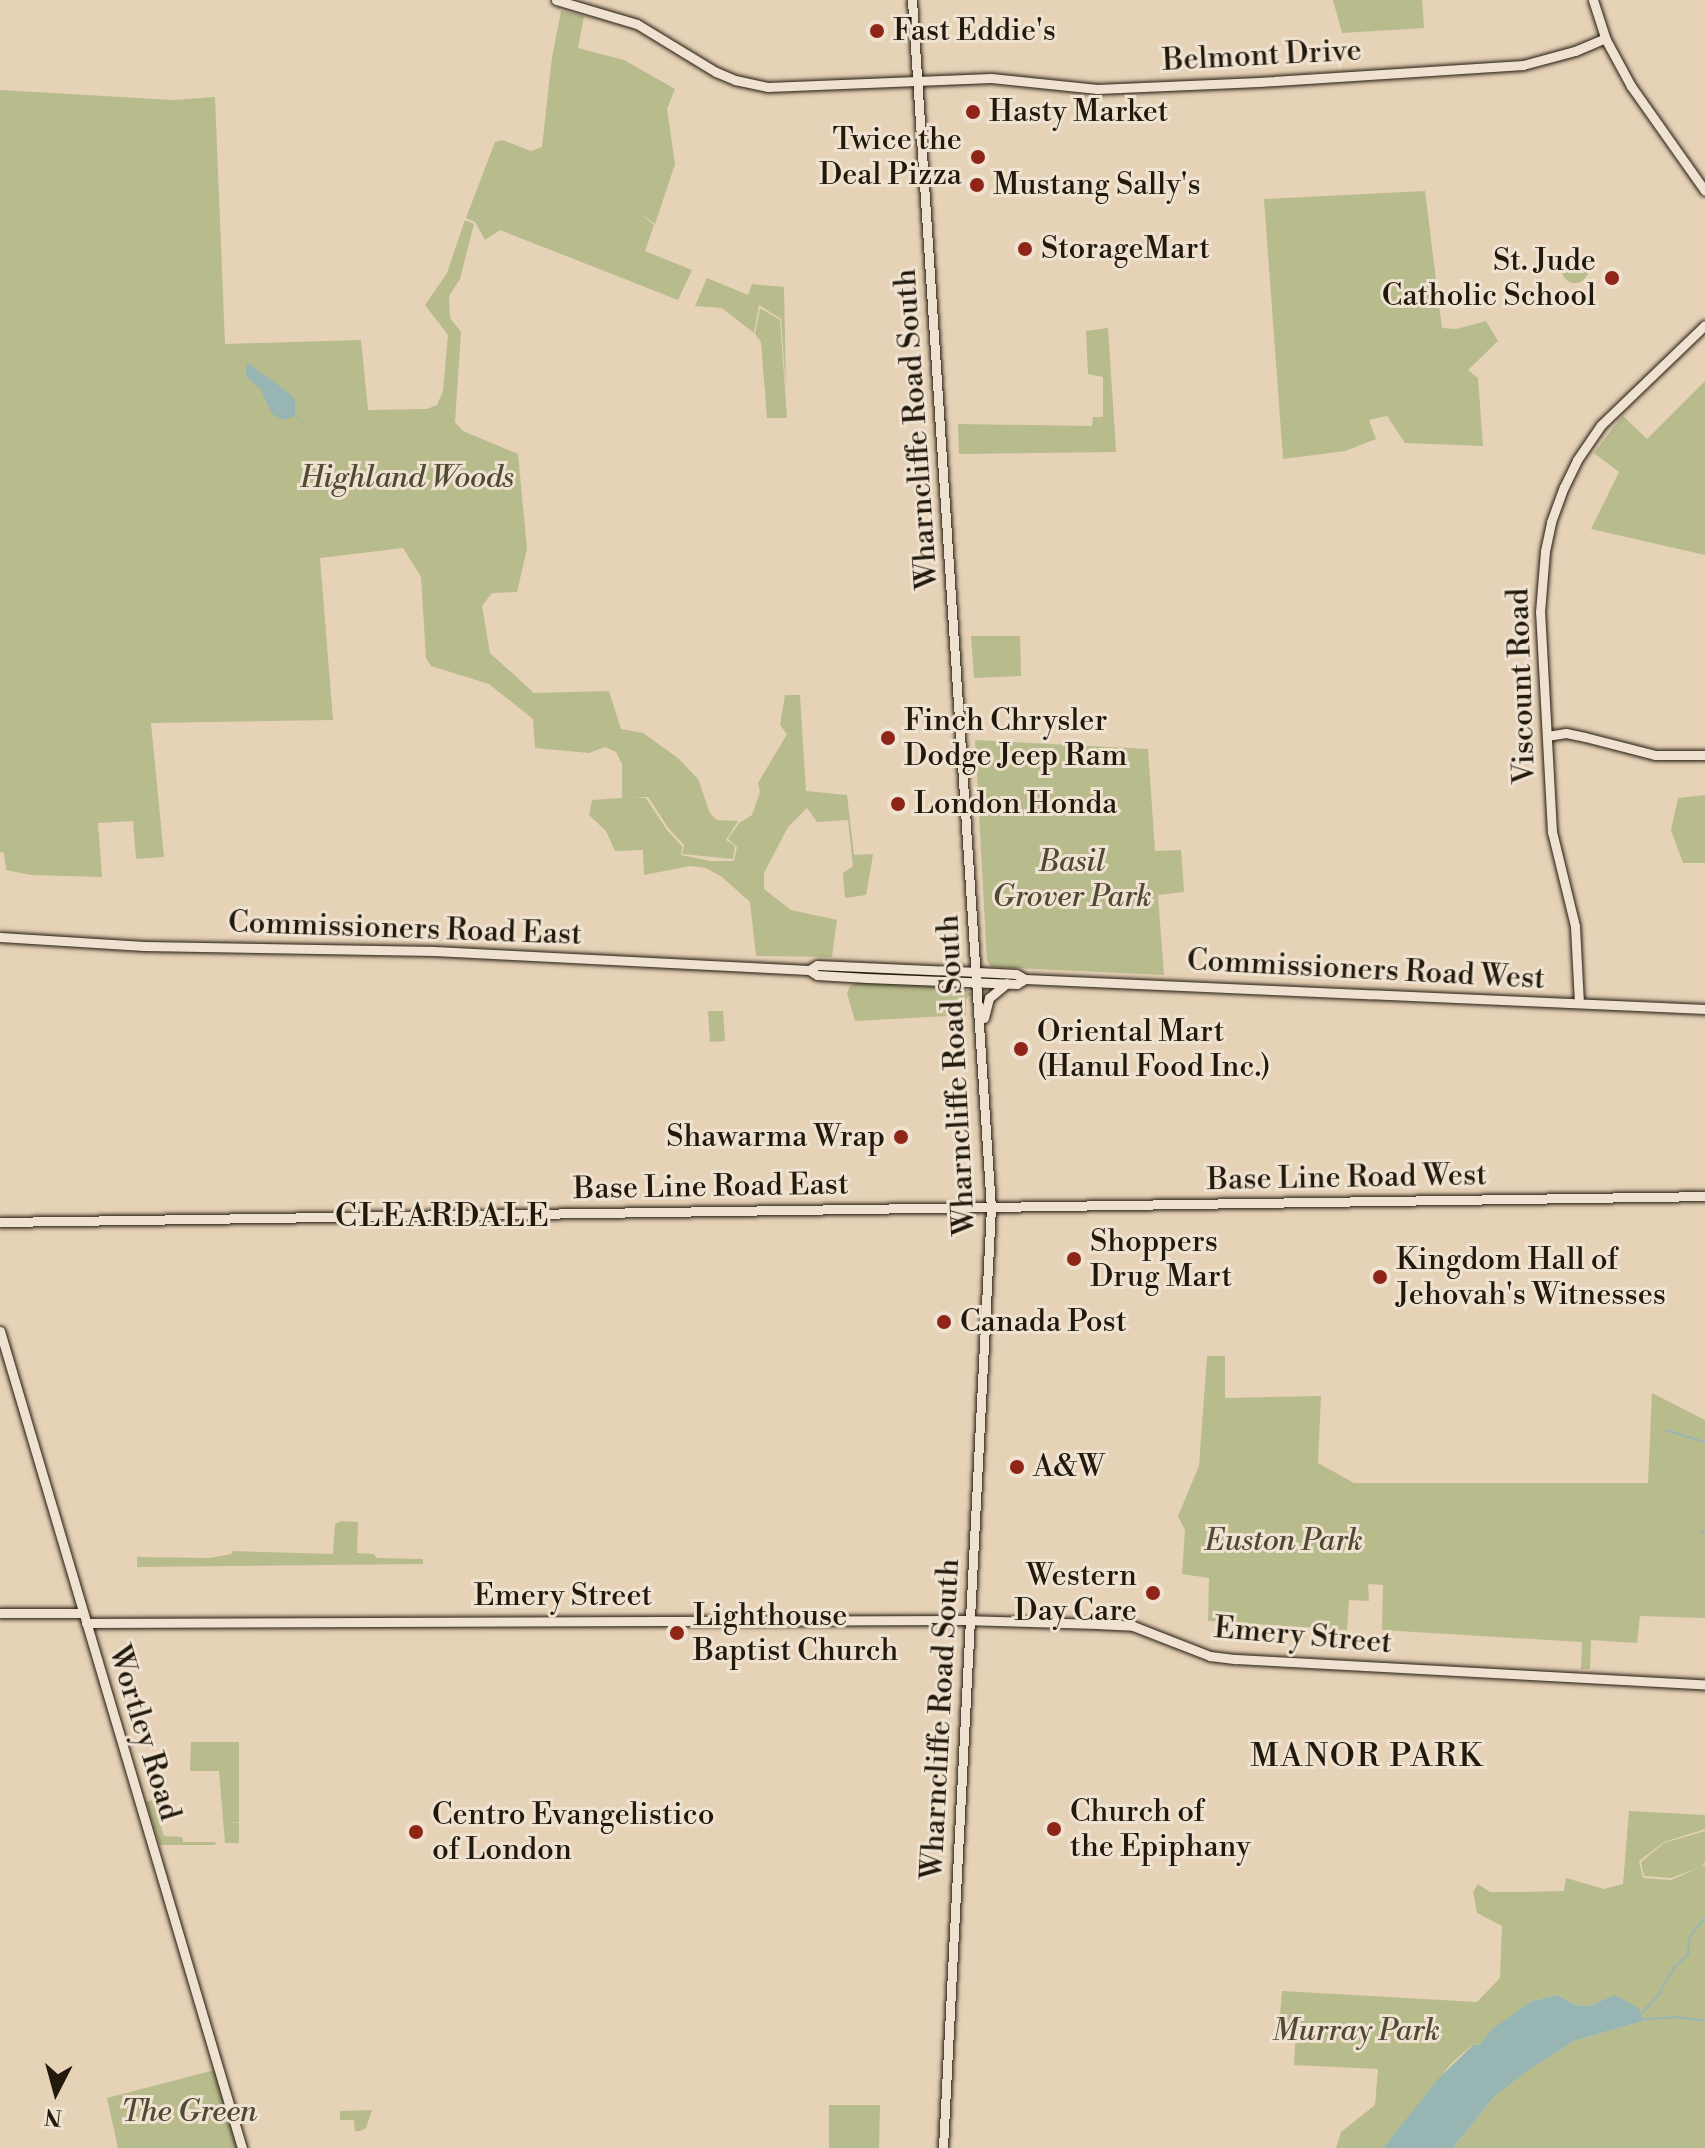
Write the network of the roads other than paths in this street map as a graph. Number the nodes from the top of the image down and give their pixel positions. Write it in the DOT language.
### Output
graph roads {
  1 [pos="556,0"];
  2 [pos="912,0"];
  3 [pos="1593,0"];
  4 [pos="1605,38"];
  5 [pos="917,82"];
  6 [pos="1705,191"];
  7 [pos="1705,325"];
  8 [pos="1547,736"];
  9 [pos="1705,755"];
  10 [pos="0,937"];
  11 [pos="978,977"];
  12 [pos="1025,979"];
  13 [pos="1007,983"];
  14 [pos="1579,1003"];
  15 [pos="1705,1009"];
  16 [pos="981,1030"];
  17 [pos="990,1186"];
  18 [pos="1705,1196"];
  19 [pos="971,1207"];
  20 [pos="991,1207"];
  21 [pos="0,1222"];
  22 [pos="0,1331"];
  23 [pos="0,1613"];
  24 [pos="84,1618"];
  25 [pos="970,1620"];
  26 [pos="1705,1684"];
  27 [pos="242,2148"];
  28 [pos="943,2148"];
  1 -- 5 [label="street, Belmont Drive"];
  2 -- 5 [label="street, Wharncliffe Road South"];
  3 -- 4 [label="street"];
  4 -- 5 [label="street, Belmont Drive"];
  4 -- 6 [label="street"];
  5 -- 11 [label="street, Wharncliffe Road South"];
  7 -- 8 [label="street, Viscount Road"];
  8 -- 9 [label="street"];
  8 -- 14 [label="street, Viscount Road"];
  10 -- 11 [label="street, Commissioners Road East"];
  11 -- 12 [label="street, Commissioners Road West"];
  11 -- 13 [label="street, Commissioners Road West"];
  11 -- 16 [label="street, Wharncliffe Road South"];
  12 -- 13 [label="street, Commissioners Road West"];
  12 -- 14 [label="street, Commissioners Road West"];
  13 -- 16 [label="street"];
  14 -- 15 [label="street, Commissioners Road West"];
  16 -- 17 [label="street, Wharncliffe Road South"];
  17 -- 19 [label="street"];
  17 -- 20 [label="street, Wharncliffe Road South"];
  18 -- 20 [label="street, Base Line Road West"];
  19 -- 20 [label="street, Base Line Road East"];
  19 -- 21 [label="street, Base Line Road East"];
  20 -- 25 [label="street, Wharncliffe Road South"];
  22 -- 24 [label="street, Wortley Road"];
  23 -- 24 [label="street, Emery Street"];
  24 -- 25 [label="street, Emery Street"];
  24 -- 27 [label="street, Wortley Road"];
  25 -- 26 [label="street, Emery Street"];
  25 -- 28 [label="street, Wharncliffe Road South"];
}
